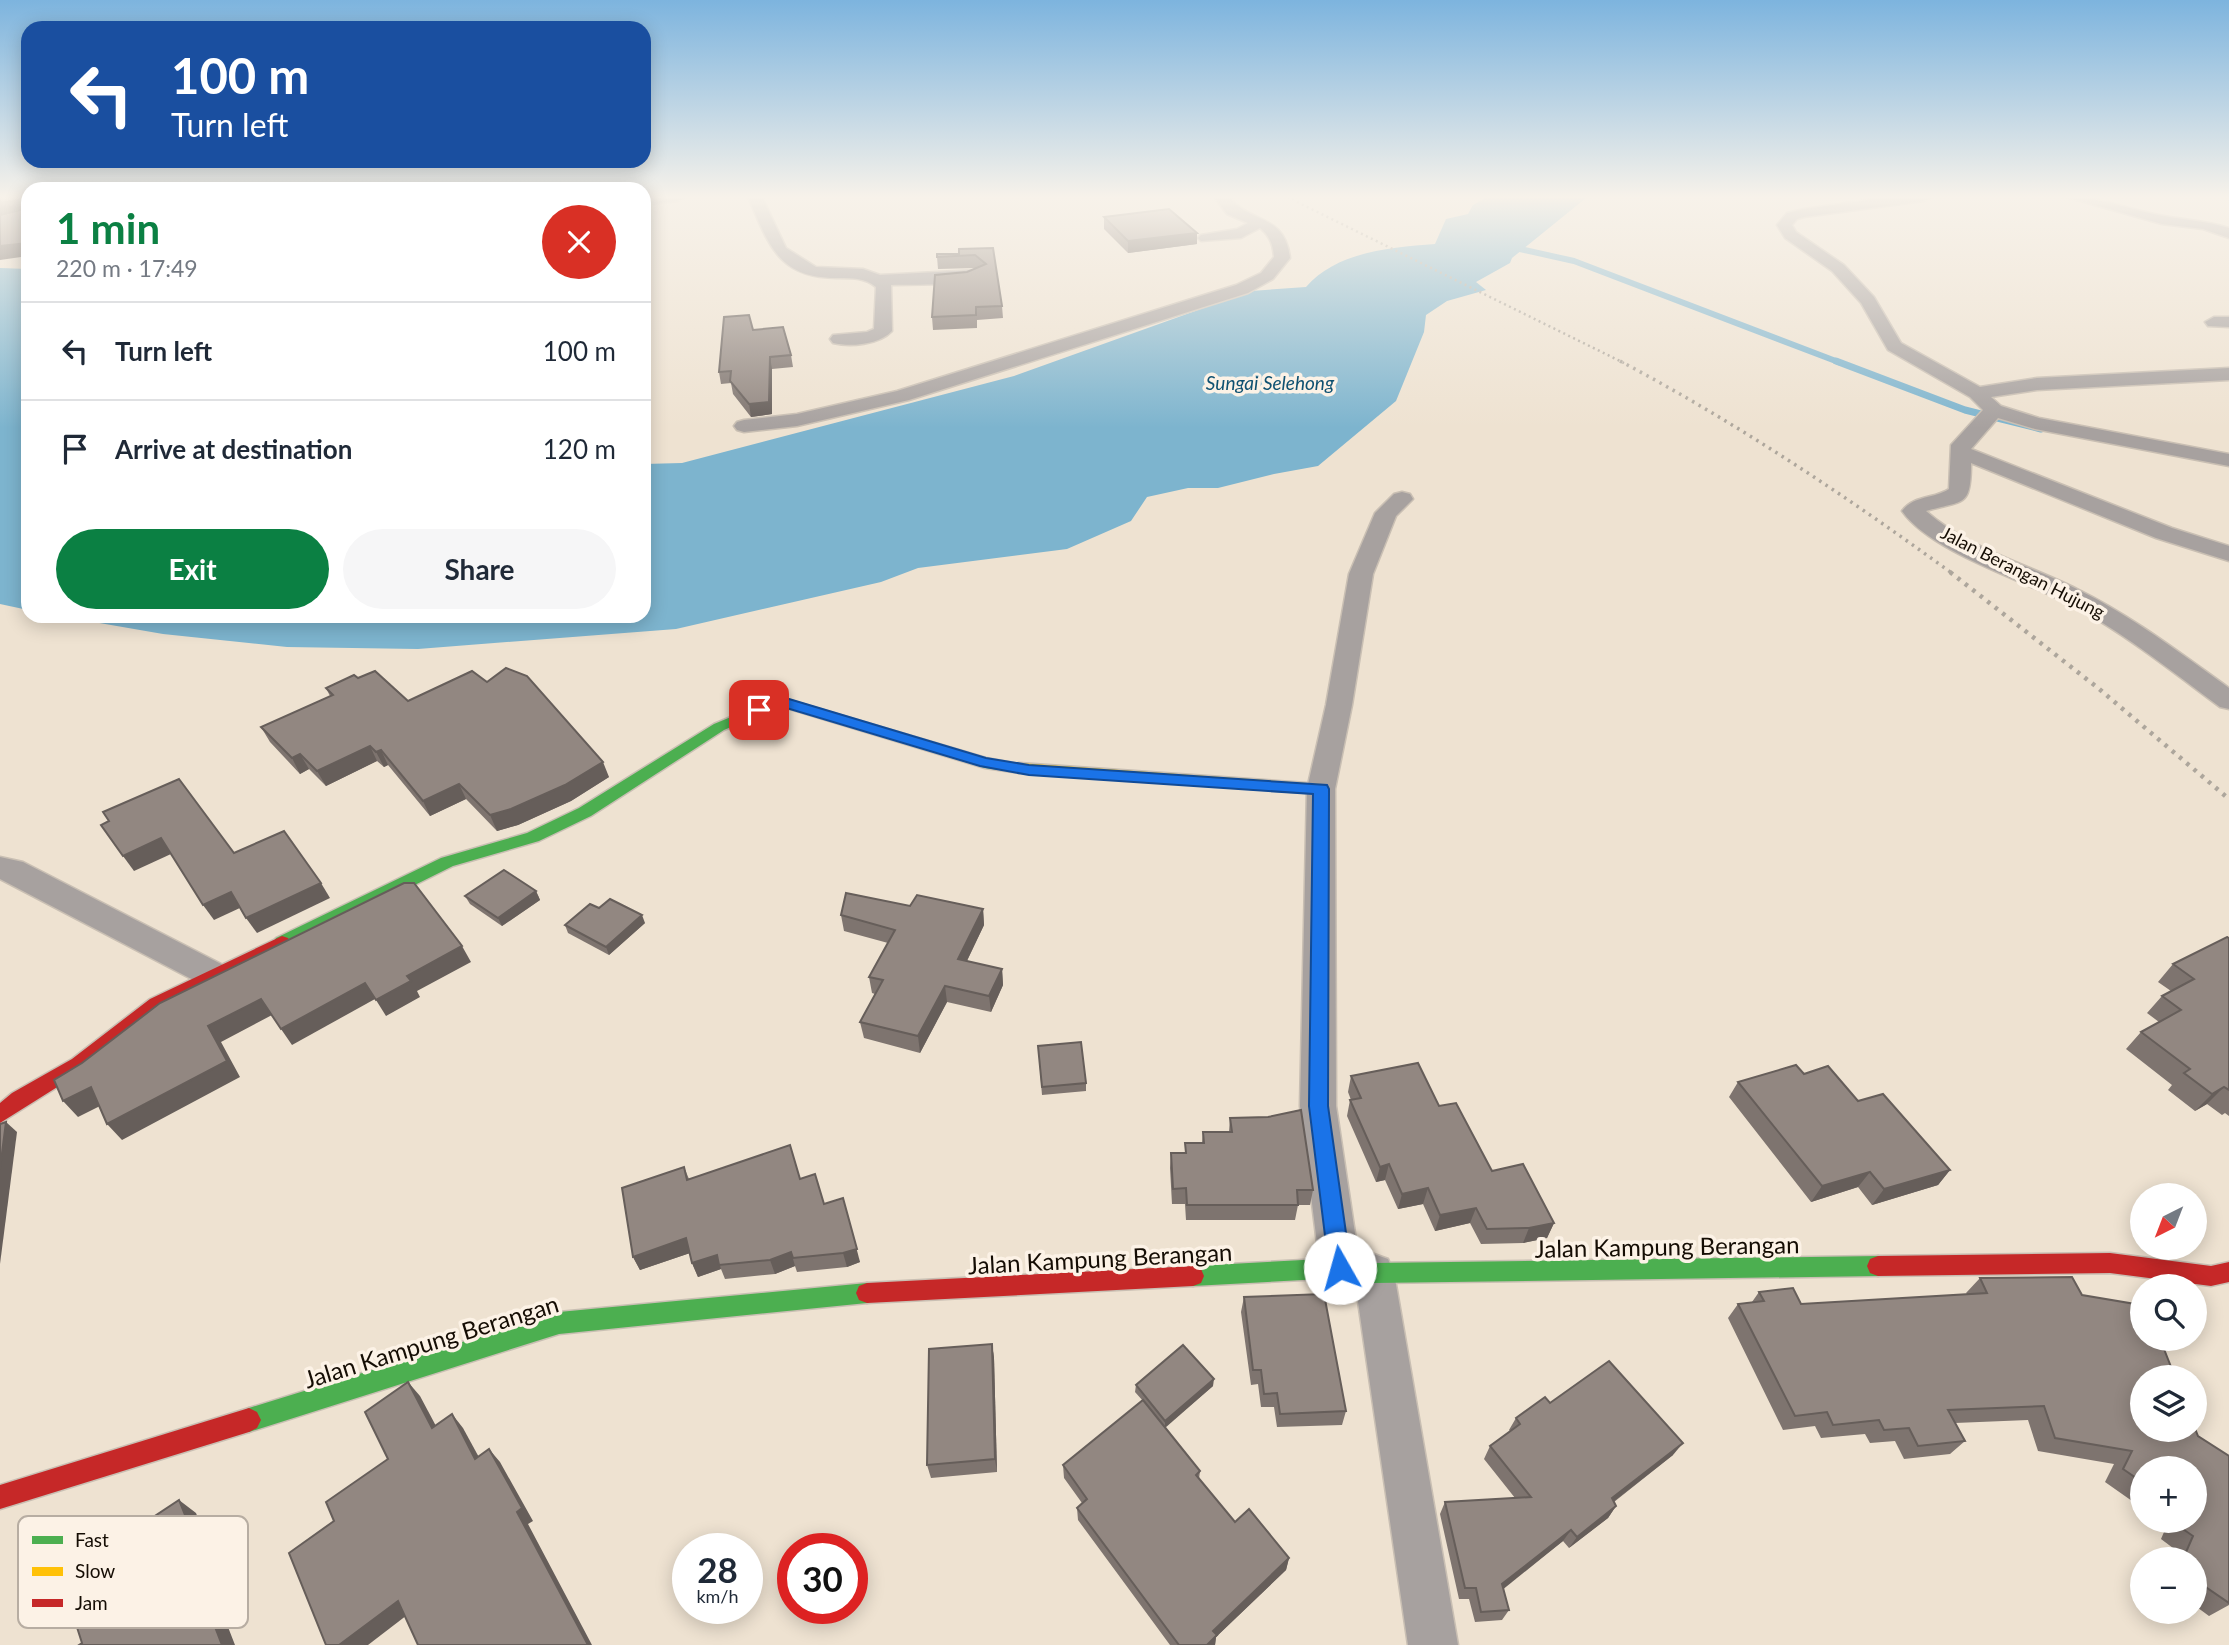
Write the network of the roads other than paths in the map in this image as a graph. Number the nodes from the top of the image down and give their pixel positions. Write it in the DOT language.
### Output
graph roads {
  1 [pos="862,274"];
  2 [pos="1270,274"];
  3 [pos="1842,274"];
  4 [pos="976,275"];
  5 [pos="878,280"];
  6 [pos="839,339"];
  7 [pos="2229,374"];
  8 [pos="1977,393"];
  9 [pos="1990,414"];
  10 [pos="744,426"];
  11 [pos="1961,452"];
  12 [pos="2229,460"];
  13 [pos="1402,499"];
  14 [pos="2229,554"];
  15 [pos="2229,701"];
  16 [pos="1321,789"];
  17 [pos="0,868"];
  18 [pos="213,975"];
  19 [pos="0,1115"];
  20 [pos="1357,1270"];
  21 [pos="2229,1272"];
  22 [pos="0,1497"];
  23 [pos="1433,1645"];
  1 -- 5 [label="street"];
  2 -- 10 [label="street"];
  3 -- 8 [label="street"];
  4 -- 5 [label="street"];
  5 -- 6 [label="street"];
  7 -- 8 [label="street"];
  8 -- 9 [label="street"];
  9 -- 11 [label="street"];
  9 -- 12 [label="street"];
  11 -- 14 [label="street"];
  11 -- 15 [label="street, Jalan Berangan Hujung"];
  13 -- 16 [label="street"];
  16 -- 18 [label="street"];
  16 -- 20 [label="street"];
  17 -- 18 [label="street"];
  18 -- 19 [label="street"];
  20 -- 21 [label="street, Jalan Kampung Berangan"];
  20 -- 22 [label="street, Jalan Kampung Berangan"];
  20 -- 23 [label="street"];
}
